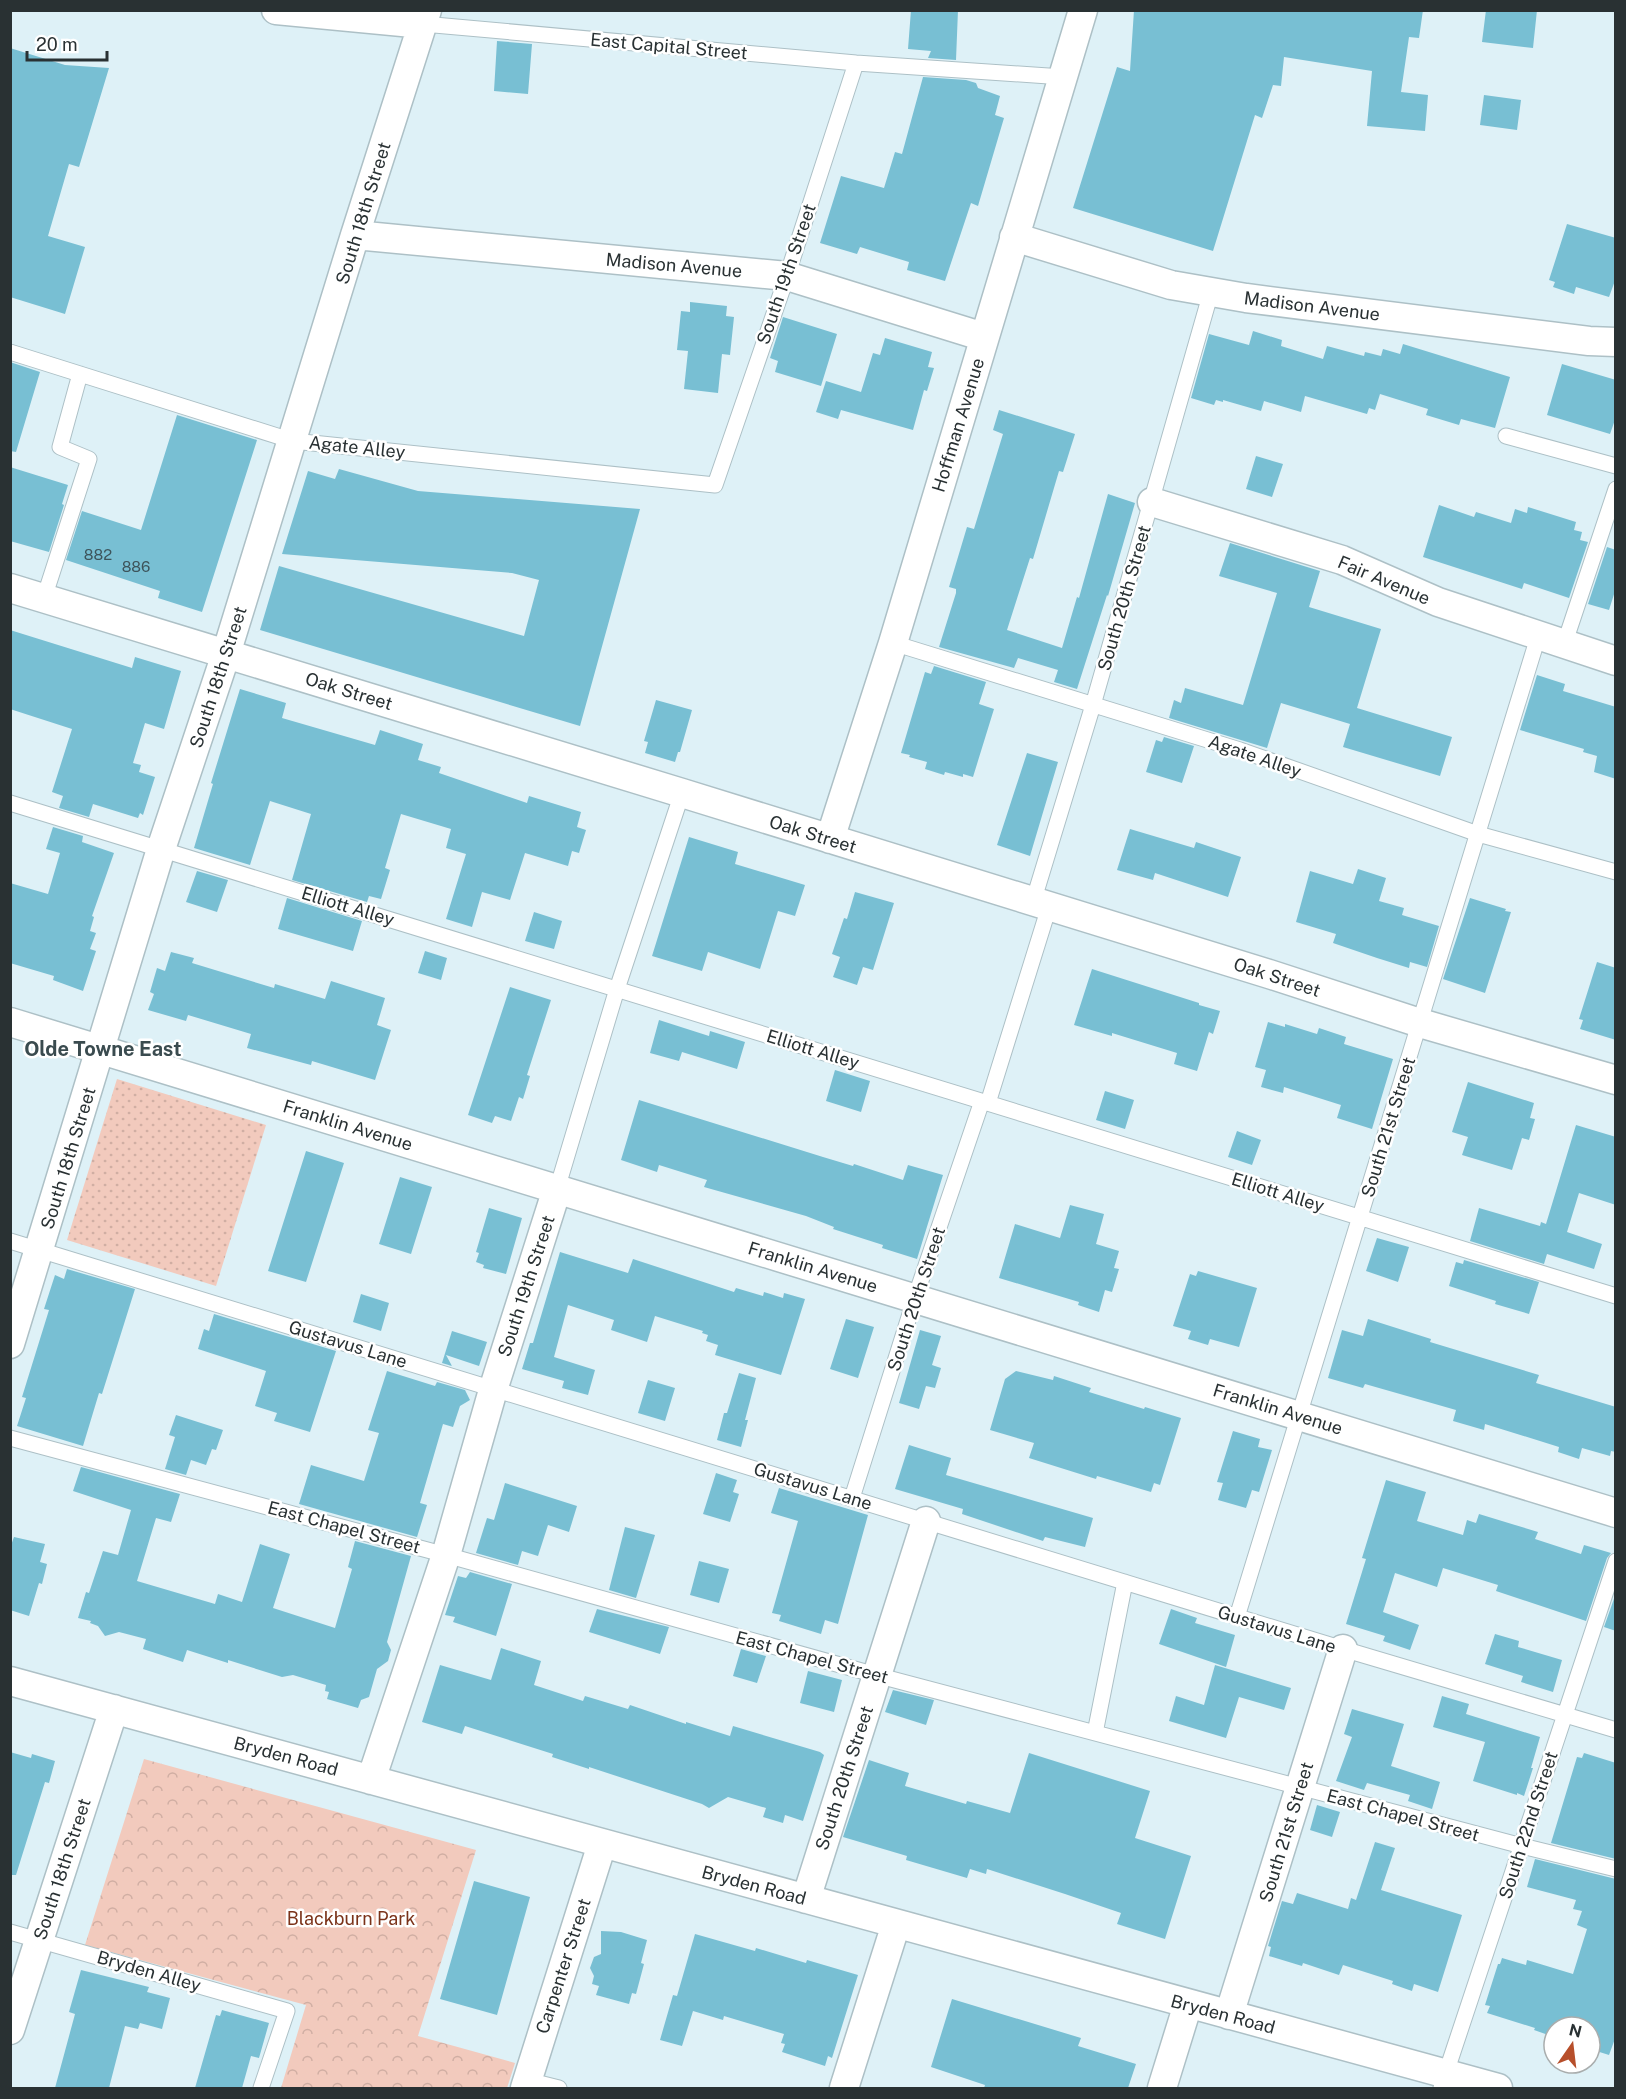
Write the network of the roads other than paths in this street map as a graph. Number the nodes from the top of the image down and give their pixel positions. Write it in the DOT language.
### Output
graph roads {
  1 [pos="276,10"];
  2 [pos="1083,10"];
  3 [pos="425,17"];
  4 [pos="856,63"];
  5 [pos="1062,77"];
  6 [pos="355,235"];
  7 [pos="1014,237"];
  8 [pos="787,276"];
  9 [pos="1211,292"];
  10 [pos="984,337"];
  11 [pos="1616,342"];
  12 [pos="10,352"];
  13 [pos="80,374"];
  14 [pos="1506,436"];
  15 [pos="293,441"];
  16 [pos="1616,466"];
  17 [pos="715,485"];
  18 [pos="1616,489"];
  19 [pos="1152,502"];
  20 [pos="10,588"];
  21 [pos="44,598"];
  22 [pos="1551,641"];
  23 [pos="893,643"];
  24 [pos="226,654"];
  25 [pos="1616,661"];
  26 [pos="1094,705"];
  27 [pos="682,793"];
  28 [pos="10,802"];
  29 [pos="1478,834"];
  30 [pos="830,839"];
  31 [pos="161,849"];
  32 [pos="1616,872"];
  33 [pos="1041,904"];
  34 [pos="617,989"];
  35 [pos="10,1022"];
  36 [pos="1420,1023"];
  37 [pos="101,1050"];
  38 [pos="1616,1080"];
  39 [pos="985,1102"];
  40 [pos="557,1189"];
  41 [pos="1360,1217"];
  42 [pos="10,1241"];
  43 [pos="39,1250"];
  44 [pos="1616,1296"];
  45 [pos="915,1298"];
  46 [pos="10,1344"];
  47 [pos="493,1390"];
  48 [pos="1299,1415"];
  49 [pos="10,1438"];
  50 [pos="852,1498"];
  51 [pos="1616,1514"];
  52 [pos="926,1521"];
  53 [pos="446,1555"];
  54 [pos="1616,1561"];
  55 [pos="1125,1582"];
  56 [pos="1237,1617"];
  57 [pos="1343,1649"];
  58 [pos="876,1675"];
  59 [pos="10,1681"];
  60 [pos="114,1709"];
  61 [pos="1564,1716"];
  62 [pos="1616,1730"];
  63 [pos="1095,1733"];
  64 [pos="371,1780"];
  65 [pos="1300,1787"];
  66 [pos="602,1844"];
  67 [pos="1521,1846"];
  68 [pos="1616,1869"];
  69 [pos="806,1899"];
  70 [pos="896,1924"];
  71 [pos="10,1932"];
  72 [pos="39,1939"];
  73 [pos="1188,2004"];
  74 [pos="1229,2015"];
  75 [pos="10,2030"];
  76 [pos="1444,2081"];
  77 [pos="526,2084"];
  78 [pos="261,2088"];
  79 [pos="559,2088"];
  80 [pos="844,2088"];
  81 [pos="1162,2088"];
  82 [pos="1498,2088"];
  1 -- 3 [label="street, East Capital Street"];
  2 -- 5 [label="street, Hoffman Avenue"];
  3 -- 4 [label="lane, East Capital Street"];
  3 -- 6 [label="street, South 18th Street"];
  4 -- 5 [label="lane, East Capital Street"];
  4 -- 8 [label="lane, South 19th Street"];
  5 -- 7 [label="street, Hoffman Avenue"];
  6 -- 8 [label="street, Madison Avenue"];
  6 -- 15 [label="street, South 18th Street"];
  7 -- 9 [label="street, Madison Avenue"];
  7 -- 10 [label="street, Hoffman Avenue"];
  8 -- 10 [label="street, Madison Avenue"];
  8 -- 17 [label="lane, South 19th Street"];
  9 -- 11 [label="street, Madison Avenue"];
  9 -- 19 [label="lane, South 20th Street"];
  10 -- 23 [label="street, Hoffman Avenue"];
  12 -- 13 [label="lane, Agate Alley"];
  13 -- 15 [label="lane, Agate Alley"];
  13 -- 21 [label="lane"];
  14 -- 16 [label="lane"];
  15 -- 17 [label="lane, Agate Alley"];
  15 -- 24 [label="street, South 18th Street"];
  18 -- 22 [label="lane, South 21st Street"];
  19 -- 22 [label="street, Fair Avenue"];
  19 -- 26 [label="lane, South 20th Street"];
  20 -- 21 [label="street, Oak Street"];
  21 -- 24 [label="street, Oak Street"];
  22 -- 25 [label="street, Fair Avenue"];
  22 -- 29 [label="lane, South 21st Street"];
  23 -- 26 [label="lane, Agate Alley"];
  23 -- 30 [label="street, Hoffman Avenue"];
  24 -- 27 [label="street, Oak Street"];
  24 -- 31 [label="street, South 18th Street"];
  26 -- 29 [label="lane, Agate Alley"];
  26 -- 33 [label="lane, South 20th Street"];
  27 -- 30 [label="street, Oak Street"];
  27 -- 34 [label="lane, South 19th Street"];
  28 -- 31 [label="lane, Elliott Alley"];
  29 -- 32 [label="lane, Agate Alley"];
  29 -- 36 [label="lane, South 21st Street"];
  30 -- 33 [label="street, Oak Street"];
  31 -- 34 [label="lane, Elliott Alley"];
  31 -- 37 [label="street, South 18th Street"];
  33 -- 36 [label="street, Oak Street"];
  33 -- 39 [label="lane, South 20th Street"];
  34 -- 39 [label="lane, Elliott Alley"];
  34 -- 40 [label="lane, South 19th Street"];
  35 -- 37 [label="street, Franklin Avenue"];
  36 -- 38 [label="street, Oak Street"];
  36 -- 41 [label="lane, South 21st Street"];
  37 -- 40 [label="street, Franklin Avenue"];
  37 -- 43 [label="street, South 18th Street"];
  39 -- 41 [label="lane, Elliott Alley"];
  39 -- 45 [label="lane, South 20th Street"];
  40 -- 45 [label="street, Franklin Avenue"];
  40 -- 47 [label="street, South 19th Street"];
  41 -- 44 [label="lane, Elliott Alley"];
  41 -- 48 [label="lane, South 21st Street"];
  42 -- 43 [label="lane, Gustavus Lane"];
  43 -- 46 [label="street, South 18th Street"];
  43 -- 47 [label="lane, Gustavus Lane"];
  45 -- 48 [label="street, Franklin Avenue"];
  45 -- 50 [label="lane, South 20th Street"];
  47 -- 50 [label="lane, Gustavus Lane"];
  47 -- 53 [label="street, South 19th Street"];
  48 -- 51 [label="street, Franklin Avenue"];
  48 -- 56 [label="lane, South 21st Street"];
  49 -- 53 [label="lane, East Chapel Street"];
  50 -- 52 [label="lane, Gustavus Lane"];
  52 -- 55 [label="lane, Gustavus Lane"];
  52 -- 58 [label="street, South 20th Street"];
  53 -- 58 [label="lane, East Chapel Street"];
  53 -- 64 [label="street, South 19th Street"];
  54 -- 61 [label="lane, South 22nd Street"];
  55 -- 56 [label="lane, Gustavus Lane"];
  55 -- 63 [label="lane"];
  56 -- 57 [label="lane, Gustavus Lane"];
  57 -- 61 [label="lane, Gustavus Lane"];
  57 -- 65 [label="street, South 21st Street"];
  58 -- 63 [label="lane, East Chapel Street"];
  58 -- 69 [label="street, South 20th Street"];
  59 -- 60 [label="street, Bryden Road"];
  60 -- 64 [label="street, Bryden Road"];
  60 -- 72 [label="street, South 18th Street"];
  61 -- 62 [label="lane, Gustavus Lane"];
  61 -- 67 [label="lane, South 22nd Street"];
  63 -- 65 [label="lane, East Chapel Street"];
  64 -- 66 [label="street, Bryden Road"];
  65 -- 67 [label="lane, East Chapel Street"];
  65 -- 74 [label="street, South 21st Street"];
  66 -- 69 [label="street, Bryden Road"];
  66 -- 77 [label="street, Carpenter Street"];
  67 -- 68 [label="lane, East Chapel Street"];
  67 -- 76 [label="lane, South 22nd Street"];
  69 -- 70 [label="street, Bryden Road"];
  70 -- 73 [label="street, Bryden Road"];
  70 -- 80 [label="street"];
  71 -- 72 [label="lane, Bryden Alley"];
  72 -- 75 [label="street, South 18th Street"];
  72 -- 78 [label="lane, Bryden Alley"];
  73 -- 74 [label="street, Bryden Road"];
  73 -- 81 [label="street"];
  74 -- 76 [label="street, Bryden Road"];
  76 -- 82 [label="street, Bryden Road"];
  77 -- 79 [label="lane"];
}
